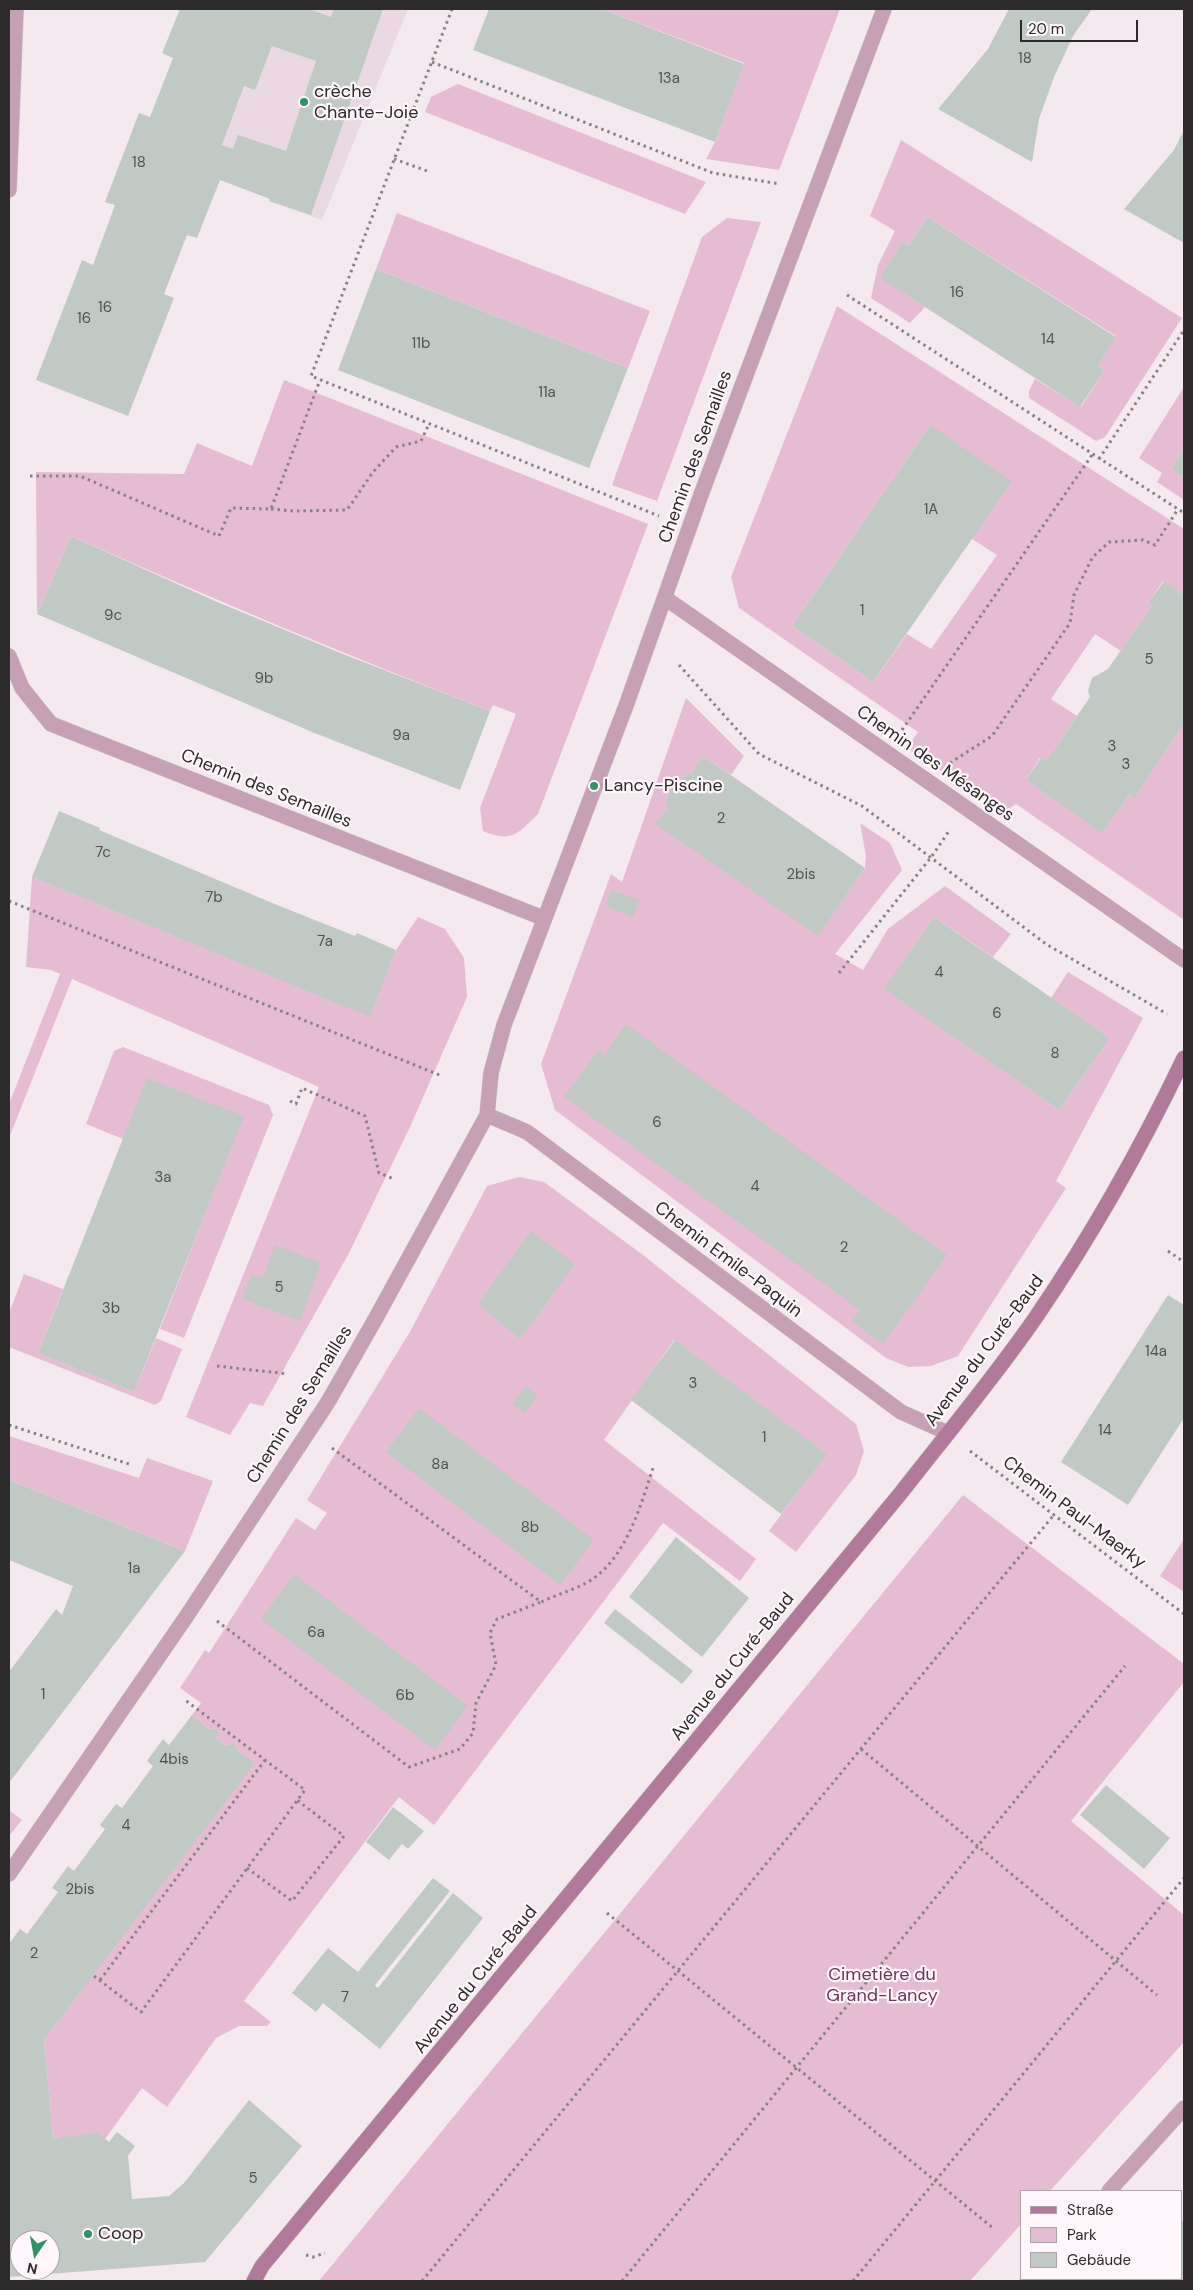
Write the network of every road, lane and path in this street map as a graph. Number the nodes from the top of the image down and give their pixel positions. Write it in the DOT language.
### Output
graph roads {
  1 [pos="16,9"];
  2 [pos="452,9"];
  3 [pos="884,9"];
  4 [pos="432,62"];
  5 [pos="394,159"];
  6 [pos="430,172"];
  7 [pos="780,184"];
  8 [pos="9,190"];
  9 [pos="847,295"];
  10 [pos="1184,330"];
  11 [pos="320,380"];
  12 [pos="429,424"];
  13 [pos="1092,455"];
  14 [pos="1100,459"];
  15 [pos="30,476"];
  16 [pos="270,509"];
  17 [pos="1178,509"];
  18 [pos="1184,513"];
  19 [pos="659,516"];
  20 [pos="665,598"];
  21 [pos="9,656"];
  22 [pos="678,666"];
  23 [pos="887,753"];
  24 [pos="924,779"];
  25 [pos="964,807"];
  26 [pos="932,856"];
  27 [pos="9,901"];
  28 [pos="543,918"];
  29 [pos="1184,960"];
  30 [pos="839,973"];
  31 [pos="1167,1014"];
  32 [pos="1184,1058"];
  33 [pos="442,1076"];
  34 [pos="290,1101"];
  35 [pos="487,1115"];
  36 [pos="394,1179"];
  37 [pos="1168,1251"];
  38 [pos="1184,1262"];
  39 [pos="217,1366"];
  40 [pos="288,1374"];
  41 [pos="9,1425"];
  42 [pos="948,1433"];
  43 [pos="332,1448"];
  44 [pos="132,1465"];
  45 [pos="654,1465"];
  46 [pos="1054,1516"];
  47 [pos="541,1602"];
  48 [pos="1184,1614"];
  49 [pos="216,1621"];
  50 [pos="1124,1666"];
  51 [pos="185,1700"];
  52 [pos="861,1749"];
  53 [pos="265,1760"];
  54 [pos="297,1800"];
  55 [pos="977,1846"];
  56 [pos="247,1868"];
  57 [pos="9,1874"];
  58 [pos="1184,1878"];
  59 [pos="607,1913"];
  60 [pos="1116,1961"];
  61 [pos="678,1971"];
  62 [pos="94,1976"];
  63 [pos="100,1980"];
  64 [pos="1158,1995"];
  65 [pos="797,2067"];
  66 [pos="1184,2108"];
  67 [pos="936,2181"];
  68 [pos="1110,2190"];
  69 [pos="994,2228"];
  70 [pos="254,2281"];
  71 [pos="422,2281"];
  72 [pos="622,2281"];
  73 [pos="853,2281"];
  1 -- 8 [label="street"];
  2 -- 4 [label="path"];
  3 -- 20 [label="street, Chemin des Semailles"];
  4 -- 5 [label="path"];
  4 -- 7 [label="path"];
  5 -- 6 [label="path"];
  5 -- 11 [label="path"];
  9 -- 13 [label="path"];
  10 -- 14 [label="path"];
  11 -- 12 [label="path"];
  11 -- 16 [label="path"];
  12 -- 16 [label="path"];
  12 -- 19 [label="path"];
  13 -- 14 [label="path"];
  13 -- 23 [label="path"];
  14 -- 17 [label="path"];
  15 -- 16 [label="path"];
  17 -- 18 [label="path"];
  17 -- 24 [label="path"];
  20 -- 23 [label="street, Chemin des Mésanges"];
  20 -- 28 [label="street, Chemin des Semailles"];
  21 -- 28 [label="street, Chemin des Semailles"];
  22 -- 26 [label="path"];
  23 -- 24 [label="street, Chemin des Mésanges"];
  24 -- 25 [label="street, Chemin des Mésanges"];
  25 -- 26 [label="path"];
  25 -- 29 [label="street, Chemin des Mésanges"];
  26 -- 30 [label="path"];
  26 -- 31 [label="path"];
  27 -- 33 [label="path"];
  28 -- 35 [label="street, Chemin des Semailles"];
  32 -- 42 [label="street, Avenue du Curé-Baud"];
  34 -- 36 [label="path"];
  35 -- 42 [label="street, Chemin Emile-Paquin"];
  35 -- 57 [label="street, Chemin des Semailles"];
  37 -- 38 [label="path"];
  39 -- 40 [label="path"];
  41 -- 44 [label="path"];
  42 -- 46 [label="path, Chemin Paul-Maerky"];
  42 -- 70 [label="street, Avenue du Curé-Baud"];
  43 -- 47 [label="path"];
  45 -- 47 [label="path"];
  46 -- 48 [label="path, Chemin Paul-Maerky"];
  46 -- 52 [label="path"];
  47 -- 49 [label="path"];
  50 -- 55 [label="path"];
  51 -- 53 [label="path"];
  52 -- 55 [label="path"];
  52 -- 61 [label="path"];
  53 -- 54 [label="path"];
  53 -- 63 [label="path"];
  54 -- 56 [label="path"];
  54 -- 56 [label="path"];
  55 -- 60 [label="path"];
  55 -- 65 [label="path"];
  56 -- 63 [label="path"];
  58 -- 60 [label="path"];
  59 -- 61 [label="path"];
  60 -- 64 [label="path"];
  60 -- 67 [label="path"];
  61 -- 65 [label="path"];
  61 -- 71 [label="path"];
  62 -- 63 [label="path"];
  65 -- 67 [label="path"];
  65 -- 72 [label="path"];
  66 -- 68 [label="street"];
  67 -- 69 [label="path"];
  67 -- 73 [label="path"];
}
